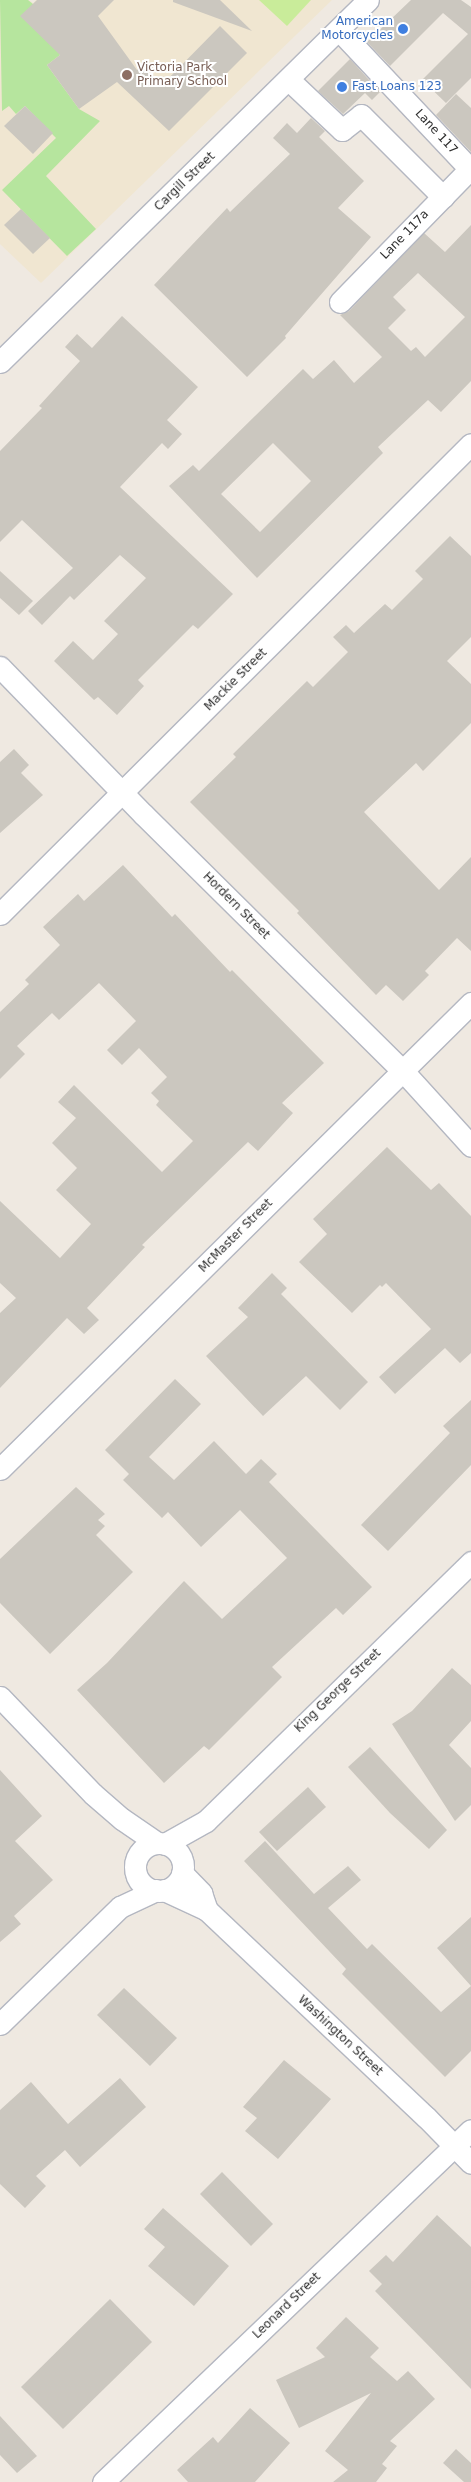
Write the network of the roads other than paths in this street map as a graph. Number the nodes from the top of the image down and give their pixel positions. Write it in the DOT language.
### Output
graph roads {
  1 [pos="368,0"];
  2 [pos="339,30"];
  3 [pos="289,80"];
  4 [pos="470,169"];
  5 [pos="442,197"];
  6 [pos="340,302"];
  7 [pos="0,362"];
  8 [pos="471,444"];
  9 [pos="0,667"];
  10 [pos="123,792"];
  11 [pos="0,914"];
  12 [pos="471,1003"];
  13 [pos="403,1070"];
  14 [pos="471,1146"];
  15 [pos="0,1469"];
  16 [pos="471,1562"];
  17 [pos="0,1698"];
  18 [pos="122,1819"];
  19 [pos="206,1821"];
  20 [pos="161,1843"];
  21 [pos="136,1866"];
  22 [pos="182,1869"];
  23 [pos="160,1890"];
  24 [pos="120,1907"];
  25 [pos="207,1910"];
  26 [pos="0,2024"];
  27 [pos="471,2130"];
  28 [pos="456,2146"];
  29 [pos="471,2163"];
  30 [pos="103,2482"];
  1 -- 2 [label="street, Cargill Street"];
  2 -- 3 [label="street, Cargill Street"];
  2 -- 4 [label="street, Lane 117"];
  3 -- 5 [label="street"];
  3 -- 7 [label="street, Cargill Street"];
  4 -- 5 [label="street, Lane 117a"];
  5 -- 6 [label="street, Lane 117a"];
  8 -- 10 [label="street, Mackie Street"];
  9 -- 10 [label="street, Hordern Street"];
  10 -- 11 [label="street, Mackie Street"];
  10 -- 13 [label="street, Hordern Street"];
  12 -- 13 [label="street, McMaster Street"];
  13 -- 14 [label="street, Hordern Street"];
  13 -- 15 [label="street, McMaster Street"];
  16 -- 19 [label="street, King George Street"];
  17 -- 18 [label="street"];
  18 -- 20 [label="street"];
  18 -- 21 [label="street"];
  19 -- 20 [label="street, King George Street"];
  19 -- 22 [label="street, King George Street"];
  20 -- 21 [label="street"];
  20 -- 22 [label="street"];
  21 -- 23 [label="street"];
  21 -- 24 [label="street"];
  22 -- 23 [label="street"];
  22 -- 25 [label="street, Washington Street"];
  23 -- 24 [label="street"];
  23 -- 25 [label="street, Washington Street"];
  24 -- 26 [label="street"];
  25 -- 28 [label="street, Washington Street"];
  27 -- 28 [label="street, Leonard Street"];
  28 -- 29 [label="street, Washington Street"];
  28 -- 30 [label="street, Leonard Street"];
}
